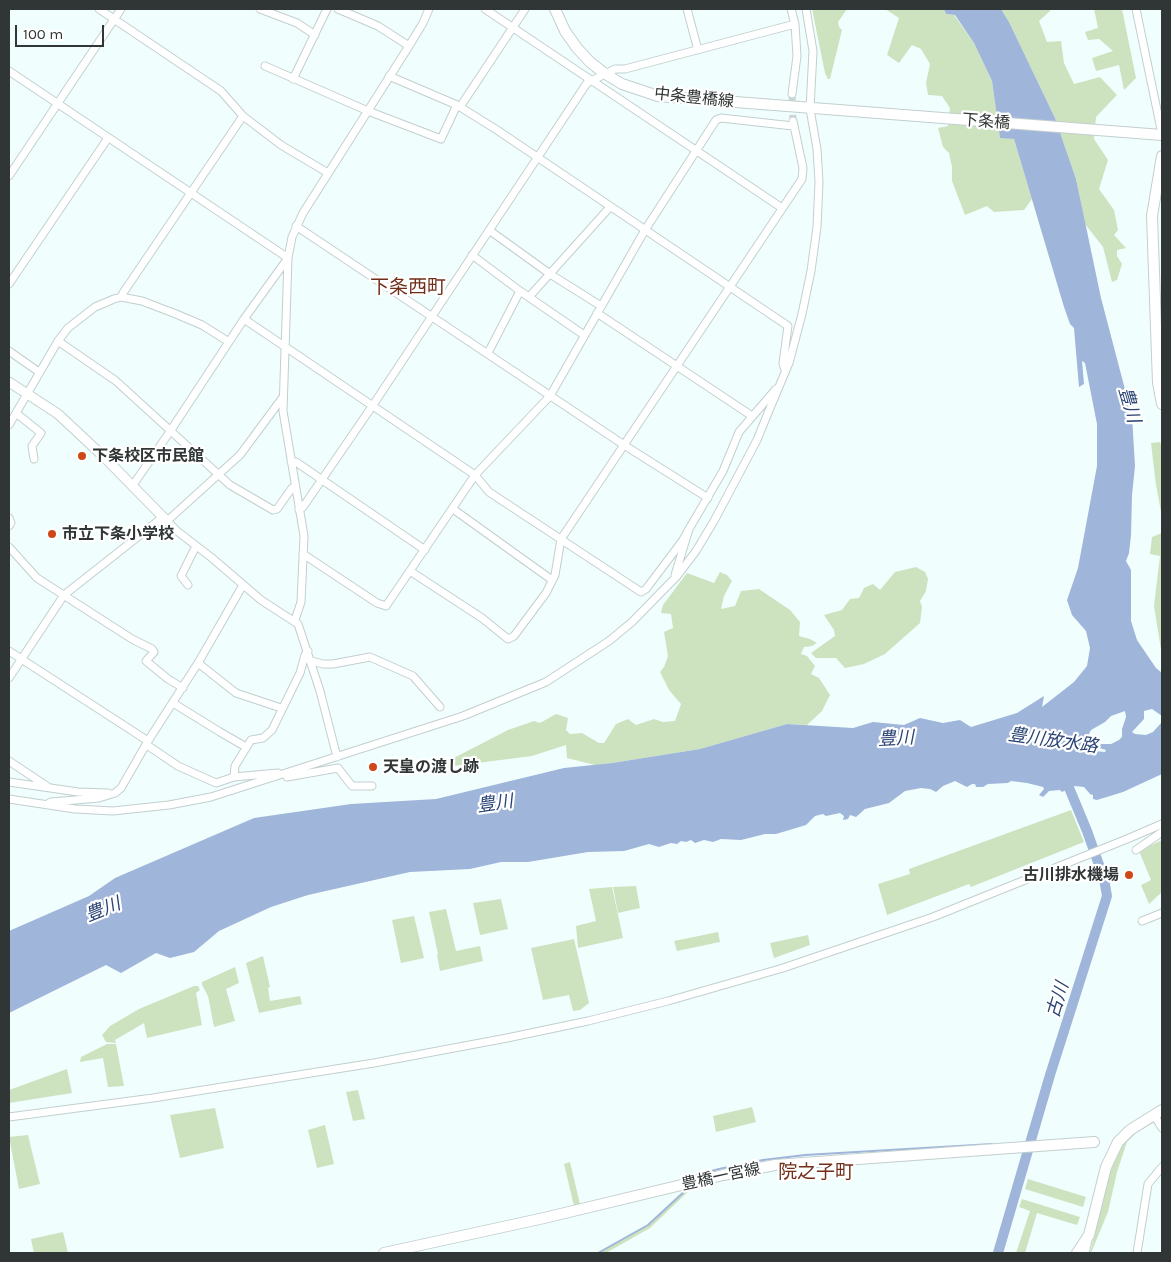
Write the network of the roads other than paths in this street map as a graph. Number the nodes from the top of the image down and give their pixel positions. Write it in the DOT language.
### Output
graph roads {
  1 [pos="99,9"];
  2 [pos="121,9"];
  3 [pos="260,9"];
  4 [pos="327,9"];
  5 [pos="338,9"];
  6 [pos="429,9"];
  7 [pos="485,9"];
  8 [pos="525,9"];
  9 [pos="555,9"];
  10 [pos="687,9"];
  11 [pos="791,9"];
  12 [pos="806,9"];
  13 [pos="1136,9"];
  14 [pos="114,19"];
  15 [pos="795,24"];
  16 [pos="512,28"];
  17 [pos="315,35"];
  18 [pos="410,46"];
  19 [pos="698,50"];
  20 [pos="265,66"];
  21 [pos="9,71"];
  22 [pos="604,74"];
  23 [pos="389,76"];
  24 [pos="293,79"];
  25 [pos="591,80"];
  26 [pos="792,94"];
  27 [pos="57,103"];
  28 [pos="458,106"];
  29 [pos="810,109"];
  30 [pos="368,111"];
  31 [pos="243,116"];
  32 [pos="1162,134"];
  33 [pos="108,138"];
  34 [pos="697,151"];
  35 [pos="1162,156"];
  36 [pos="538,157"];
  37 [pos="328,173"];
  38 [pos="9,176"];
  39 [pos="190,192"];
  40 [pos="610,207"];
  41 [pos="782,208"];
  42 [pos="296,226"];
  43 [pos="489,230"];
  44 [pos="645,230"];
  45 [pos="472,255"];
  46 [pos="288,258"];
  47 [pos="550,274"];
  48 [pos="9,284"];
  49 [pos="731,287"];
  50 [pos="520,292"];
  51 [pos="121,297"];
  52 [pos="529,297"];
  53 [pos="599,309"];
  54 [pos="432,316"];
  55 [pos="244,318"];
  56 [pos="584,335"];
  57 [pos="58,341"];
  58 [pos="229,342"];
  59 [pos="285,346"];
  60 [pos="9,350"];
  61 [pos="488,353"];
  62 [pos="677,367"];
  63 [pos="785,370"];
  64 [pos="39,372"];
  65 [pos="9,382"];
  66 [pos="781,383"];
  67 [pos="1158,383"];
  68 [pos="27,393"];
  69 [pos="1162,393"];
  70 [pos="284,396"];
  71 [pos="550,396"];
  72 [pos="1162,404"];
  73 [pos="372,405"];
  74 [pos="16,412"];
  75 [pos="752,416"];
  76 [pos="9,425"];
  77 [pos="171,430"];
  78 [pos="624,445"];
  79 [pos="34,459"];
  80 [pos="291,462"];
  81 [pos="218,474"];
  82 [pos="475,474"];
  83 [pos="322,480"];
  84 [pos="132,485"];
  85 [pos="295,487"];
  86 [pos="708,498"];
  87 [pos="452,509"];
  88 [pos="299,510"];
  89 [pos="9,518"];
  90 [pos="165,519"];
  91 [pos="9,526"];
  92 [pos="689,529"];
  93 [pos="562,539"];
  94 [pos="196,546"];
  95 [pos="9,547"];
  96 [pos="425,550"];
  97 [pos="304,554"];
  98 [pos="410,571"];
  99 [pos="674,579"];
  100 [pos="552,580"];
  101 [pos="188,585"];
  102 [pos="243,585"];
  103 [pos="64,595"];
  104 [pos="295,620"];
  105 [pos="9,650"];
  106 [pos="308,651"];
  107 [pos="21,659"];
  108 [pos="310,661"];
  109 [pos="198,663"];
  110 [pos="9,678"];
  111 [pos="184,688"];
  112 [pos="174,702"];
  113 [pos="281,708"];
  114 [pos="440,708"];
  115 [pos="148,743"];
  116 [pos="246,747"];
  117 [pos="337,757"];
  118 [pos="9,760"];
  119 [pos="281,775"];
  120 [pos="234,778"];
  121 [pos="9,782"];
  122 [pos="372,786"];
  123 [pos="50,789"];
  124 [pos="113,794"];
  125 [pos="9,799"];
  126 [pos="46,805"];
  127 [pos="1162,824"];
  128 [pos="1162,832"];
  129 [pos="1136,850"];
  130 [pos="1161,916"];
  131 [pos="1142,921"];
  132 [pos="1158,1112"];
  133 [pos="9,1117"];
  134 [pos="1162,1128"];
  135 [pos="1094,1142"];
  136 [pos="1162,1167"];
  137 [pos="1089,1235"];
  138 [pos="384,1253"];
  139 [pos="1077,1253"];
  140 [pos="1085,1253"];
  141 [pos="1137,1253"];
  1 -- 14 [label="street"];
  2 -- 14 [label="street"];
  3 -- 17 [label="street"];
  4 -- 17 [label="street"];
  5 -- 18 [label="street"];
  6 -- 18 [label="street"];
  7 -- 16 [label="street"];
  8 -- 16 [label="street"];
  9 -- 22 [label="main road, 中条豊橋線"];
  10 -- 19 [label="street"];
  11 -- 15 [label="street"];
  12 -- 29 [label="street"];
  13 -- 32 [label="street"];
  14 -- 27 [label="street"];
  14 -- 31 [label="street"];
  15 -- 19 [label="street"];
  15 -- 26 [label="street"];
  16 -- 25 [label="street"];
  16 -- 28 [label="street"];
  17 -- 24 [label="street"];
  18 -- 23 [label="street"];
  19 -- 22 [label="street"];
  20 -- 24 [label="street"];
  21 -- 27 [label="street"];
  22 -- 25 [label="street"];
  22 -- 29 [label="main road, 中条豊橋線"];
  23 -- 28 [label="street"];
  23 -- 30 [label="street"];
  24 -- 30 [label="street"];
  25 -- 34 [label="street"];
  25 -- 36 [label="street"];
  27 -- 33 [label="street"];
  27 -- 38 [label="street"];
  28 -- 30 [label="street"];
  28 -- 36 [label="street"];
  29 -- 32 [label="main road, 下条橋"];
  29 -- 63 [label="street"];
  30 -- 37 [label="street"];
  31 -- 37 [label="street"];
  31 -- 39 [label="street"];
  33 -- 39 [label="street"];
  33 -- 48 [label="street"];
  34 -- 41 [label="street"];
  34 -- 41 [label="street"];
  34 -- 44 [label="street"];
  35 -- 67 [label="main road"];
  36 -- 40 [label="street"];
  36 -- 43 [label="street"];
  37 -- 42 [label="street"];
  39 -- 46 [label="street"];
  39 -- 51 [label="street"];
  40 -- 44 [label="street"];
  40 -- 47 [label="street"];
  41 -- 49 [label="street"];
  42 -- 46 [label="street"];
  42 -- 54 [label="street"];
  43 -- 45 [label="street"];
  43 -- 47 [label="street"];
  44 -- 49 [label="street"];
  44 -- 53 [label="street"];
  45 -- 50 [label="street"];
  45 -- 54 [label="street"];
  46 -- 55 [label="street"];
  46 -- 59 [label="street"];
  47 -- 52 [label="street"];
  47 -- 53 [label="street"];
  49 -- 62 [label="street"];
  49 -- 63 [label="street"];
  50 -- 52 [label="street"];
  50 -- 61 [label="street"];
  51 -- 57 [label="street"];
  51 -- 58 [label="street"];
  52 -- 56 [label="street"];
  53 -- 56 [label="street"];
  53 -- 62 [label="street"];
  54 -- 61 [label="street"];
  54 -- 73 [label="street"];
  55 -- 58 [label="street"];
  55 -- 59 [label="street"];
  56 -- 71 [label="street"];
  57 -- 64 [label="street"];
  57 -- 77 [label="street"];
  58 -- 77 [label="street"];
  59 -- 70 [label="street"];
  59 -- 73 [label="street"];
  60 -- 64 [label="street"];
  61 -- 71 [label="street"];
  62 -- 75 [label="street"];
  62 -- 78 [label="street"];
  63 -- 66 [label="street"];
  64 -- 68 [label="street"];
  65 -- 68 [label="street"];
  66 -- 75 [label="street"];
  66 -- 99 [label="street"];
  67 -- 69 [label="street"];
  67 -- 72 [label="main road"];
  68 -- 74 [label="street"];
  68 -- 84 [label="street"];
  70 -- 80 [label="street"];
  70 -- 81 [label="street"];
  71 -- 78 [label="street"];
  71 -- 82 [label="street"];
  73 -- 82 [label="street"];
  73 -- 83 [label="street"];
  74 -- 76 [label="street"];
  74 -- 79 [label="street"];
  75 -- 86 [label="street"];
  77 -- 81 [label="street"];
  77 -- 84 [label="street"];
  78 -- 86 [label="street"];
  78 -- 93 [label="street"];
  80 -- 83 [label="street"];
  80 -- 85 [label="street"];
  81 -- 85 [label="street"];
  81 -- 90 [label="street"];
  82 -- 87 [label="street"];
  82 -- 93 [label="street"];
  83 -- 88 [label="street"];
  83 -- 96 [label="street"];
  84 -- 90 [label="street"];
  85 -- 88 [label="street"];
  86 -- 92 [label="street"];
  87 -- 96 [label="street"];
  87 -- 100 [label="street"];
  88 -- 97 [label="street"];
  89 -- 91 [label="street"];
  90 -- 94 [label="street"];
  90 -- 103 [label="street"];
  92 -- 93 [label="street"];
  92 -- 99 [label="street"];
  93 -- 100 [label="street"];
  94 -- 101 [label="street"];
  94 -- 102 [label="street"];
  95 -- 103 [label="street"];
  96 -- 98 [label="street"];
  97 -- 98 [label="street"];
  97 -- 104 [label="street"];
  98 -- 100 [label="street"];
  99 -- 117 [label="street"];
  102 -- 104 [label="street"];
  102 -- 109 [label="street"];
  103 -- 107 [label="street"];
  103 -- 111 [label="street"];
  104 -- 106 [label="street"];
  105 -- 107 [label="street"];
  106 -- 108 [label="street"];
  106 -- 113 [label="street"];
  107 -- 110 [label="street"];
  107 -- 115 [label="street"];
  108 -- 114 [label="street"];
  108 -- 117 [label="street"];
  109 -- 111 [label="street"];
  109 -- 113 [label="street"];
  111 -- 112 [label="street"];
  112 -- 115 [label="street"];
  112 -- 116 [label="street"];
  113 -- 116 [label="street"];
  115 -- 120 [label="street"];
  115 -- 124 [label="street"];
  116 -- 120 [label="street"];
  117 -- 119 [label="street"];
  118 -- 123 [label="street"];
  119 -- 120 [label="street"];
  119 -- 122 [label="street"];
  119 -- 126 [label="street"];
  121 -- 123 [label="street"];
  123 -- 124 [label="street"];
  124 -- 126 [label="street"];
  125 -- 126 [label="street"];
  127 -- 133 [label="street"];
  128 -- 129 [label="street"];
  130 -- 131 [label="street"];
  132 -- 134 [label="street"];
  132 -- 137 [label="main road"];
  135 -- 138 [label="main road, 豊橋一宮線"];
  136 -- 141 [label="street"];
  137 -- 139 [label="main road"];
  137 -- 140 [label="street"];
}
